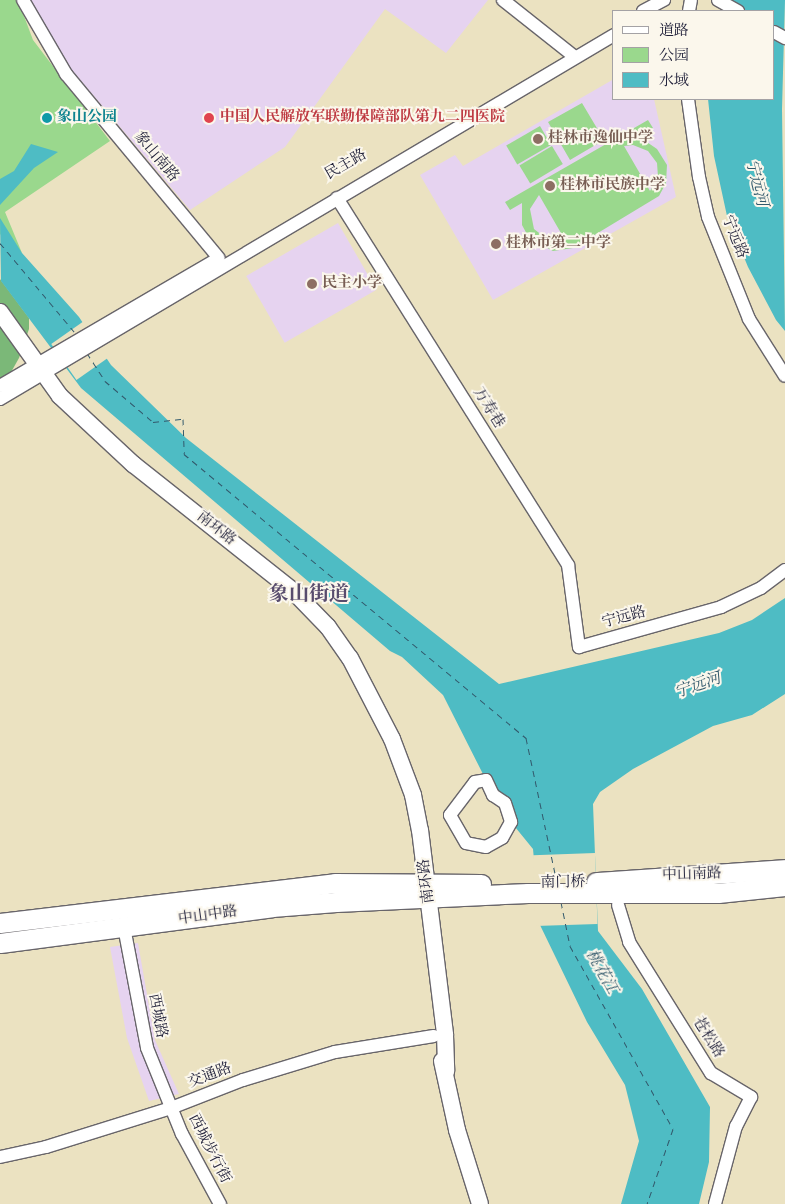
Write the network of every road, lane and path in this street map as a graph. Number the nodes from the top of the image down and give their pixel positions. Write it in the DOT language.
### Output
graph roads {
  1 [pos="503,0"];
  2 [pos="664,0"];
  3 [pos="673,0"];
  4 [pos="719,0"];
  5 [pos="22,2"];
  6 [pos="645,10"];
  7 [pos="656,10"];
  8 [pos="736,10"];
  9 [pos="612,29"];
  10 [pos="612,36"];
  11 [pos="573,55"];
  12 [pos="688,100"];
  13 [pos="337,198"];
  14 [pos="219,258"];
  15 [pos="0,312"];
  16 [pos="98,334"];
  17 [pos="39,369"];
  18 [pos="785,376"];
  19 [pos="0,386"];
  20 [pos="0,398"];
  21 [pos="785,570"];
  22 [pos="579,647"];
  23 [pos="486,848"];
  24 [pos="785,868"];
  25 [pos="785,886"];
  26 [pos="600,887"];
  27 [pos="422,892"];
  28 [pos="618,905"];
  29 [pos="0,923"];
  30 [pos="124,927"];
  31 [pos="0,943"];
  32 [pos="434,1036"];
  33 [pos="446,1071"];
  34 [pos="171,1108"];
  35 [pos="0,1157"];
  36 [pos="220,1204"];
  37 [pos="480,1204"];
  38 [pos="715,1204"];
  1 -- 11 [label="street"];
  2 -- 6 [label="street"];
  3 -- 7 [label="street"];
  4 -- 8 [label="street"];
  5 -- 14 [label="street, 象山南路"];
  9 -- 11 [label="street, 民主路"];
  10 -- 11 [label="street, 民主路"];
  11 -- 13 [label="street, 民主路"];
  11 -- 14 [label="street, 民主路"];
  12 -- 18 [label="street, 宁远路"];
  13 -- 16 [label="street, 民主路"];
  13 -- 22 [label="street, 万寿巷"];
  14 -- 16 [label="street, 民主路"];
  15 -- 17 [label="main road, 南环路"];
  16 -- 17 [label="street"];
  17 -- 19 [label="street"];
  17 -- 20 [label="street"];
  17 -- 27 [label="main road, 南环路"];
  21 -- 22 [label="street, 宁远路"];
  23 -- 23 [label="street"];
  24 -- 26 [label="highway, 中山南路"];
  25 -- 26 [label="highway, 中山南路"];
  26 -- 27 [label="highway, 南门桥"];
  27 -- 29 [label="highway, 中山中路"];
  27 -- 30 [label="highway, 中山中路"];
  27 -- 32 [label="main road, 南环路"];
  27 -- 33 [label="main road, 南环路"];
  28 -- 38 [label="street, 苍松路"];
  30 -- 31 [label="highway, 中山中路"];
  30 -- 34 [label="street, 西城路"];
  32 -- 33 [label="main road, 南环路"];
  32 -- 34 [label="street, 交通路"];
  33 -- 37 [label="main road, 南环路"];
  34 -- 35 [label="street, 交通路"];
  34 -- 36 [label="street, 西城步行街"];
}
